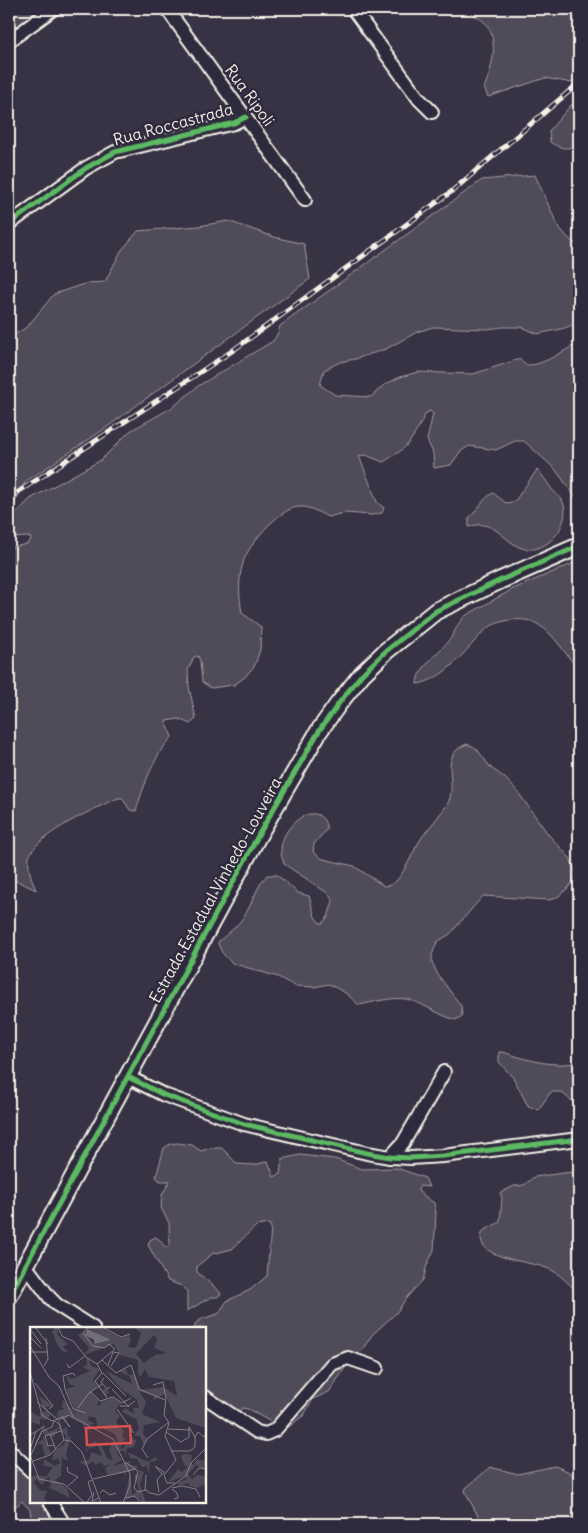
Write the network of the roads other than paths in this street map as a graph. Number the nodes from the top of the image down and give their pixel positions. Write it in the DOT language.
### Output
graph roads {
  1 [pos="167,9"];
  2 [pos="353,9"];
  3 [pos="49,10"];
  4 [pos="9,42"];
  5 [pos="432,112"];
  6 [pos="246,117"];
  7 [pos="305,200"];
  8 [pos="9,224"];
  9 [pos="579,546"];
  10 [pos="444,1072"];
  11 [pos="128,1076"];
  12 [pos="579,1139"];
  13 [pos="390,1157"];
  14 [pos="25,1265"];
  15 [pos="9,1296"];
  16 [pos="91,1327"];
  17 [pos="377,1368"];
  18 [pos="206,1398"];
  19 [pos="9,1450"];
  20 [pos="30,1470"];
  21 [pos="51,1503"];
  22 [pos="64,1524"];
  1 -- 6 [label="street, Rua Ripoli"];
  2 -- 5 [label="street"];
  3 -- 4 [label="street"];
  6 -- 7 [label="street, Rua Ripoli"];
  6 -- 8 [label="street, Rua Roccastrada"];
  9 -- 11 [label="main road, Estrada Estadual Vinhedo-Louveira"];
  10 -- 13 [label="street"];
  11 -- 13 [label="street"];
  11 -- 14 [label="main road, Estrada Estadual Vinhedo-Louveira"];
  12 -- 13 [label="street"];
  14 -- 15 [label="main road, Estrada Estadual Vinhedo-Louveira"];
  14 -- 16 [label="street"];
  17 -- 18 [label="street"];
  19 -- 20 [label="street"];
  21 -- 22 [label="street"];
}
